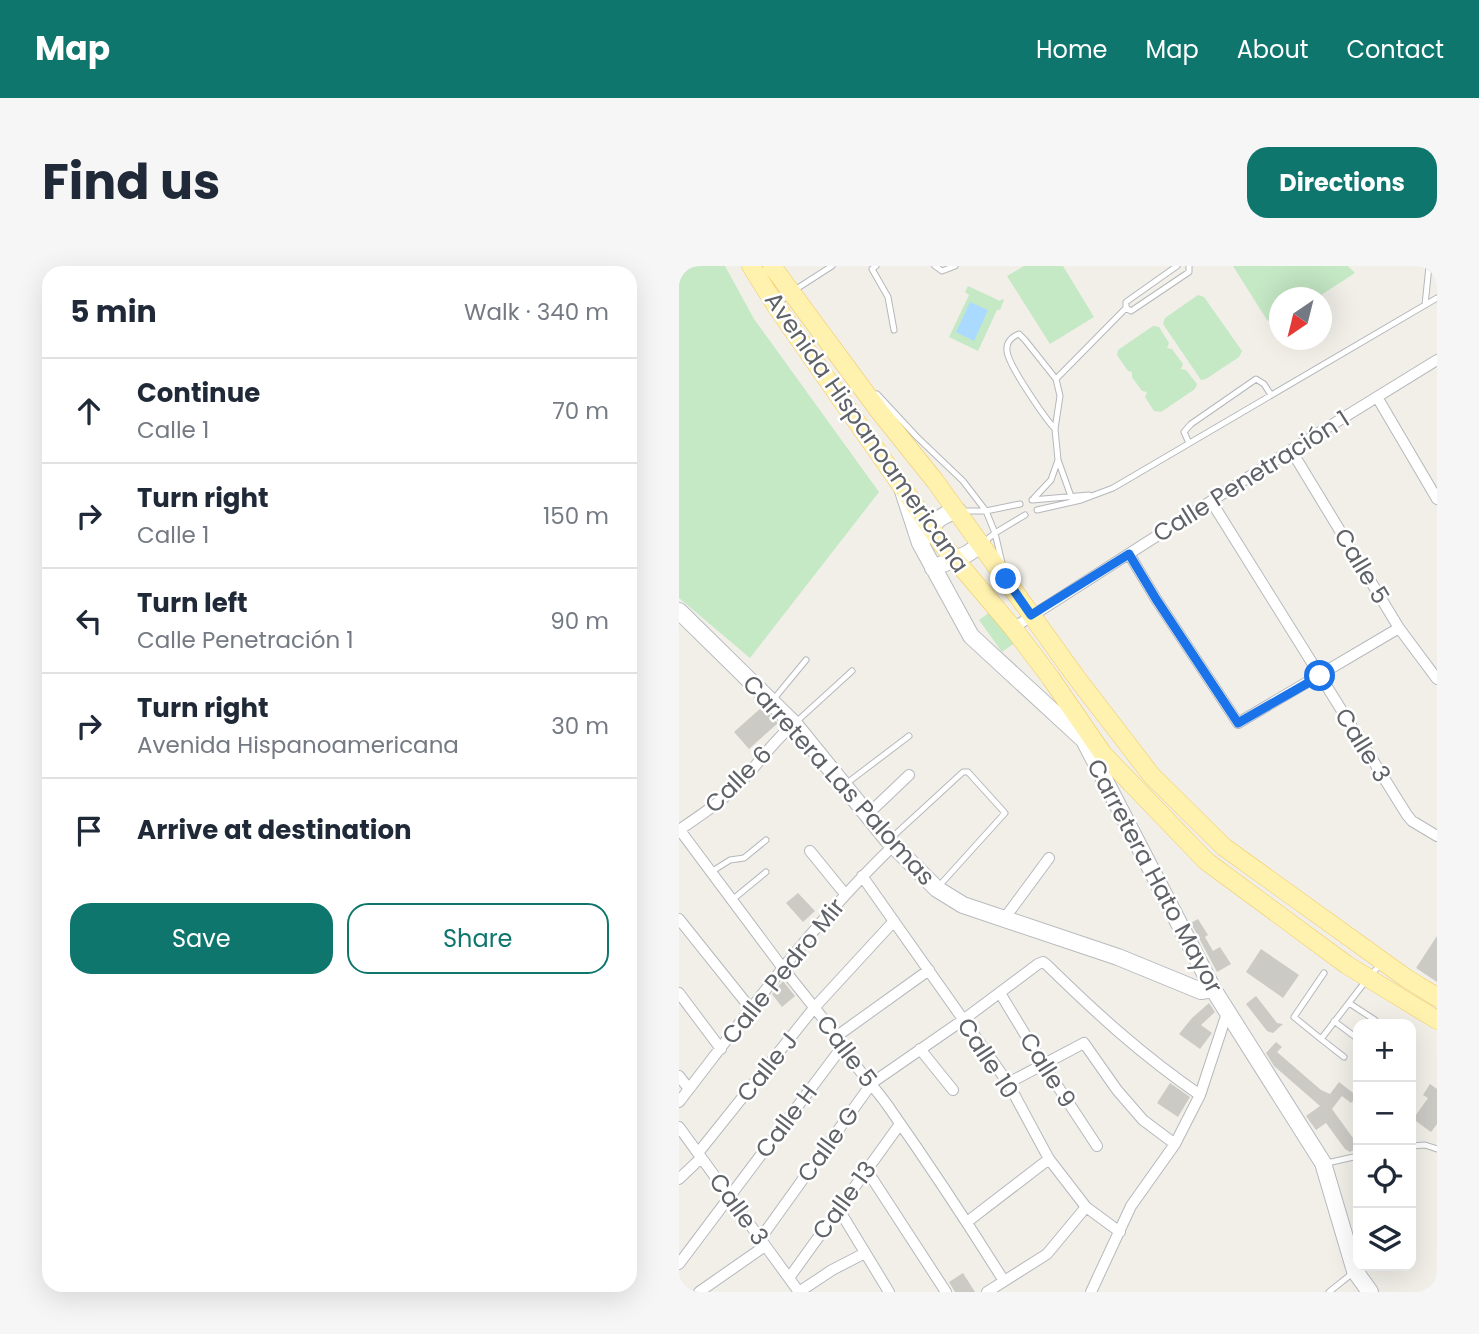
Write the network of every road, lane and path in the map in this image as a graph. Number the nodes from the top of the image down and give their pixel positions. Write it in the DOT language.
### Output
graph roads {
  1 [pos="751,266"];
  2 [pos="772,266"];
  3 [pos="832,266"];
  4 [pos="935,266"];
  5 [pos="955,266"];
  6 [pos="1177,266"];
  7 [pos="1189,266"];
  8 [pos="1430,266"];
  9 [pos="872,267"];
  10 [pos="1437,272"];
  11 [pos="790,293"];
  12 [pos="1437,298"];
  13 [pos="1425,305"];
  14 [pos="776,306"];
  15 [pos="1126,308"];
  16 [pos="894,331"];
  17 [pos="821,334"];
  18 [pos="1437,360"];
  19 [pos="1056,379"];
  20 [pos="1271,395"];
  21 [pos="1377,397"];
  22 [pos="1055,429"];
  23 [pos="1189,443"];
  24 [pos="1291,450"];
  25 [pos="1058,460"];
  26 [pos="1432,482"];
  27 [pos="902,488"];
  28 [pos="1072,498"];
  29 [pos="1437,499"];
  30 [pos="1211,500"];
  31 [pos="1020,504"];
  32 [pos="1037,510"];
  33 [pos="958,511"];
  34 [pos="986,511"];
  35 [pos="1024,515"];
  36 [pos="930,527"];
  37 [pos="988,538"];
  38 [pos="920,543"];
  39 [pos="1129,554"];
  40 [pos="954,559"];
  41 [pos="933,568"];
  42 [pos="679,611"];
  43 [pos="1031,615"];
  44 [pos="1013,628"];
  45 [pos="1399,628"];
  46 [pos="806,660"];
  47 [pos="852,671"];
  48 [pos="1320,676"];
  49 [pos="1437,679"];
  50 [pos="771,702"];
  51 [pos="794,724"];
  52 [pos="909,736"];
  53 [pos="909,775"];
  54 [pos="844,785"];
  55 [pos="867,815"];
  56 [pos="679,829"];
  57 [pos="1437,836"];
  58 [pos="766,840"];
  59 [pos="890,843"];
  60 [pos="810,851"];
  61 [pos="1049,858"];
  62 [pos="711,872"];
  63 [pos="766,872"];
  64 [pos="862,876"];
  65 [pos="937,889"];
  66 [pos="845,894"];
  67 [pos="732,900"];
  68 [pos="679,919"];
  69 [pos="1004,919"];
  70 [pos="894,921"];
  71 [pos="1383,962"];
  72 [pos="782,967"];
  73 [pos="929,970"];
  74 [pos="1324,973"];
  75 [pos="1368,978"];
  76 [pos="1213,989"];
  77 [pos="679,993"];
  78 [pos="1000,993"];
  79 [pos="1437,997"];
  80 [pos="1349,1003"];
  81 [pos="814,1008"];
  82 [pos="751,1009"];
  83 [pos="1227,1010"];
  84 [pos="1373,1019"];
  85 [pos="963,1020"];
  86 [pos="1437,1020"];
  87 [pos="1334,1021"];
  88 [pos="1353,1035"];
  89 [pos="837,1036"];
  90 [pos="1321,1039"];
  91 [pos="842,1047"];
  92 [pos="721,1049"];
  93 [pos="920,1049"];
  94 [pos="1344,1057"];
  95 [pos="1043,1064"];
  96 [pos="679,1076"];
  97 [pos="872,1083"];
  98 [pos="1008,1083"];
  99 [pos="689,1089"];
  100 [pos="953,1090"];
  101 [pos="1200,1095"];
  102 [pos="679,1102"];
  103 [pos="900,1124"];
  104 [pos="679,1127"];
  105 [pos="1175,1144"];
  106 [pos="1097,1146"];
  107 [pos="1416,1146"];
  108 [pos="1437,1149"];
  109 [pos="700,1155"];
  110 [pos="1353,1157"];
  111 [pos="1049,1159"];
  112 [pos="1324,1163"];
  113 [pos="866,1169"];
  114 [pos="679,1179"];
  115 [pos="730,1195"];
  116 [pos="1086,1207"];
  117 [pos="838,1208"];
  118 [pos="967,1222"];
  119 [pos="1121,1232"];
  120 [pos="762,1242"];
  121 [pos="865,1253"];
  122 [pos="679,1264"];
  123 [pos="1353,1264"];
  124 [pos="1355,1271"];
  125 [pos="1005,1282"];
  126 [pos="794,1288"];
  127 [pos="698,1292"];
  128 [pos="889,1292"];
  129 [pos="946,1292"];
  130 [pos="987,1292"];
  131 [pos="1091,1292"];
  132 [pos="1329,1292"];
  133 [pos="1370,1292"];
  1 -- 14 [label="main road, Avenida Hispanoamericana"];
  2 -- 11 [label="main road, Avenida Hispanoamericana"];
  3 -- 11 [label="lane"];
  4 -- 5 [label="lane"];
  6 -- 15 [label="lane"];
  7 -- 15 [label="lane"];
  8 -- 10 [label="lane"];
  8 -- 13 [label="lane"];
  9 -- 16 [label="lane"];
  11 -- 14 [label="lane"];
  11 -- 17 [label="main road, Avenida Hispanoamericana"];
  12 -- 13 [label="lane"];
  13 -- 20 [label="lane"];
  14 -- 27 [label="main road, Avenida Hispanoamericana"];
  15 -- 19 [label="lane"];
  17 -- 33 [label="main road, Avenida Hispanoamericana"];
  17 -- 34 [label="lane"];
  18 -- 21 [label="street, Calle Penetración 1"];
  19 -- 22 [label="lane"];
  19 -- 22 [label="lane"];
  20 -- 23 [label="lane"];
  20 -- 23 [label="lane"];
  21 -- 24 [label="street, Calle Penetración 1"];
  21 -- 26 [label="street"];
  22 -- 25 [label="lane"];
  23 -- 28 [label="lane"];
  24 -- 30 [label="street, Calle Penetración 1"];
  24 -- 45 [label="street, Calle 5"];
  25 -- 28 [label="lane"];
  25 -- 28 [label="lane"];
  26 -- 29 [label="street"];
  27 -- 36 [label="main road, Avenida Hispanoamericana"];
  27 -- 38 [label="street, Carretera Hato Mayor"];
  28 -- 32 [label="lane"];
  30 -- 39 [label="street, Calle Penetración 1"];
  30 -- 48 [label="street, Calle 3"];
  31 -- 34 [label="lane"];
  33 -- 34 [label="lane"];
  33 -- 36 [label="street"];
  33 -- 37 [label="main road, Avenida Hispanoamericana"];
  34 -- 37 [label="lane"];
  35 -- 37 [label="lane"];
  36 -- 38 [label="street"];
  36 -- 40 [label="main road, Avenida Hispanoamericana"];
  37 -- 40 [label="street"];
  37 -- 43 [label="main road, Avenida Hispanoamericana"];
  38 -- 41 [label="street, Carretera Hato Mayor"];
  39 -- 43 [label="street, Calle Penetración 1"];
  39 -- 48 [label="street"];
  40 -- 41 [label="street"];
  40 -- 44 [label="main road, Avenida Hispanoamericana"];
  41 -- 76 [label="street, Carretera Hato Mayor"];
  42 -- 50 [label="street, Carretera Las Palomas"];
  43 -- 44 [label="street"];
  43 -- 71 [label="main road, Avenida Hispanoamericana"];
  44 -- 75 [label="main road, Avenida Hispanoamericana"];
  45 -- 48 [label="street"];
  45 -- 49 [label="street, Calle 5"];
  46 -- 50 [label="lane"];
  47 -- 51 [label="lane"];
  48 -- 57 [label="street, Calle 3"];
  50 -- 51 [label="street, Carretera Las Palomas"];
  51 -- 54 [label="street, Carretera Las Palomas"];
  51 -- 56 [label="street, Calle 6"];
  52 -- 54 [label="lane"];
  53 -- 55 [label="street"];
  54 -- 55 [label="street, Carretera Las Palomas"];
  55 -- 59 [label="street, Carretera Las Palomas"];
  56 -- 62 [label="street, Calle 5"];
  58 -- 62 [label="lane"];
  59 -- 64 [label="street, Calle Pedro Mir"];
  59 -- 65 [label="street, Carretera Las Palomas"];
  59 -- 65 [label="lane"];
  60 -- 66 [label="street"];
  61 -- 69 [label="street"];
  62 -- 67 [label="street, Calle 5"];
  63 -- 67 [label="lane"];
  64 -- 66 [label="street, Calle Pedro Mir"];
  64 -- 70 [label="street, Calle 10"];
  65 -- 69 [label="street, Carretera Las Palomas"];
  66 -- 72 [label="street, Calle Pedro Mir"];
  67 -- 72 [label="street, Calle 5"];
  68 -- 82 [label="street"];
  69 -- 76 [label="street, Carretera Las Palomas"];
  70 -- 73 [label="street, Calle 10"];
  70 -- 81 [label="street, Calle J"];
  71 -- 75 [label="lane"];
  71 -- 79 [label="main road, Avenida Hispanoamericana"];
  72 -- 81 [label="street, Calle 5"];
  72 -- 82 [label="street, Calle Pedro Mir"];
  73 -- 85 [label="street, Calle 10"];
  73 -- 89 [label="street"];
  74 -- 90 [label="lane"];
  75 -- 80 [label="lane"];
  75 -- 86 [label="main road, Avenida Hispanoamericana"];
  76 -- 83 [label="street, Carretera Hato Mayor"];
  77 -- 92 [label="street"];
  78 -- 85 [label="street, Calle G"];
  78 -- 95 [label="street, Calle 9"];
  78 -- 101 [label="street, Calle G"];
  80 -- 84 [label="lane"];
  80 -- 87 [label="lane"];
  81 -- 89 [label="street, Calle 5"];
  81 -- 109 [label="street, Calle J"];
  82 -- 92 [label="street, Calle Pedro Mir"];
  83 -- 101 [label="street"];
  83 -- 112 [label="street, Carretera Hato Mayor"];
  85 -- 93 [label="street, Calle G"];
  85 -- 98 [label="street, Calle 10"];
  87 -- 88 [label="lane"];
  87 -- 90 [label="lane"];
  89 -- 91 [label="street, Calle 5"];
  90 -- 94 [label="lane"];
  91 -- 97 [label="street, Calle 5"];
  91 -- 115 [label="street, Calle H"];
  92 -- 99 [label="street, Calle Pedro Mir"];
  93 -- 97 [label="street, Calle G"];
  93 -- 100 [label="street"];
  95 -- 98 [label="street"];
  95 -- 105 [label="street"];
  95 -- 106 [label="street, Calle 9"];
  96 -- 99 [label="street"];
  97 -- 103 [label="street, Calle 5"];
  97 -- 120 [label="street, Calle G"];
  98 -- 111 [label="street, Calle 10"];
  99 -- 102 [label="street, Calle Pedro Mir"];
  101 -- 105 [label="street"];
  103 -- 113 [label="street, Calle 13"];
  103 -- 118 [label="street, Calle 5"];
  104 -- 109 [label="street, Calle 3"];
  105 -- 119 [label="street"];
  107 -- 108 [label="lane"];
  109 -- 114 [label="street, Calle J"];
  109 -- 115 [label="street, Calle 3"];
  110 -- 112 [label="lane"];
  111 -- 116 [label="street, Calle 10"];
  111 -- 118 [label="street"];
  112 -- 123 [label="street, Carretera Hato Mayor"];
  113 -- 117 [label="street, Calle 13"];
  113 -- 129 [label="street"];
  115 -- 120 [label="street, Calle 3"];
  115 -- 122 [label="street, Calle H"];
  116 -- 119 [label="street, Calle 10"];
  116 -- 125 [label="street"];
  117 -- 121 [label="street"];
  117 -- 126 [label="street, Calle 13"];
  118 -- 125 [label="street, Calle 5"];
  119 -- 131 [label="street"];
  120 -- 126 [label="street, Calle 3"];
  120 -- 127 [label="street, Calle G"];
  121 -- 126 [label="street"];
  121 -- 128 [label="street"];
  124 -- 132 [label="lane"];
  124 -- 133 [label="street, Carretera Hato Mayor"];
  125 -- 130 [label="street"];
}
